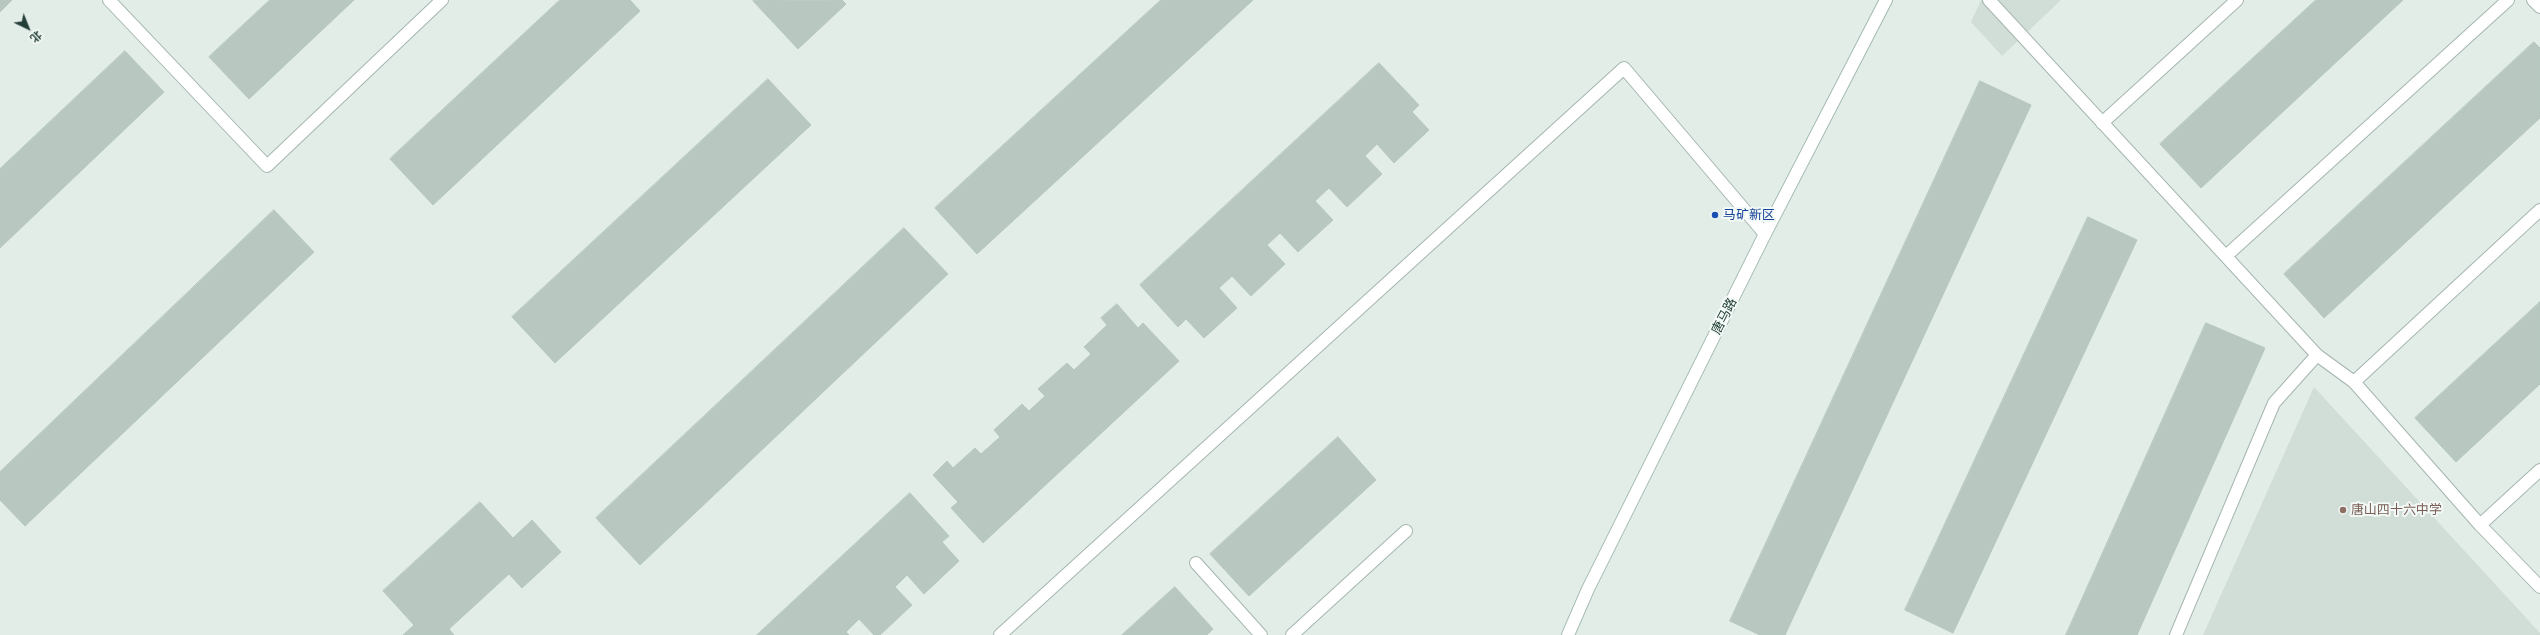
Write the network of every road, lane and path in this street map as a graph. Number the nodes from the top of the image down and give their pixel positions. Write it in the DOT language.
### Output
graph roads {
  1 [pos="109,0"];
  2 [pos="442,0"];
  3 [pos="1886,0"];
  4 [pos="1989,0"];
  5 [pos="2237,0"];
  6 [pos="2508,0"];
  7 [pos="2533,0"];
  8 [pos="2540,7"];
  9 [pos="2102,123"];
  10 [pos="2540,210"];
  11 [pos="1765,234"];
  12 [pos="2226,256"];
  13 [pos="2317,355"];
  14 [pos="2354,382"];
  15 [pos="2540,470"];
  16 [pos="2480,525"];
  17 [pos="1406,531"];
  18 [pos="1196,563"];
  19 [pos="2540,587"];
  20 [pos="1000,635"];
  21 [pos="1261,635"];
  22 [pos="1292,635"];
  23 [pos="1568,635"];
  24 [pos="2176,635"];
  1 -- 2 [label="street"];
  3 -- 11 [label="street, 唐马路"];
  4 -- 9 [label="street"];
  5 -- 9 [label="street"];
  6 -- 12 [label="street"];
  7 -- 8 [label="street"];
  9 -- 12 [label="street"];
  10 -- 14 [label="street"];
  11 -- 20 [label="street"];
  11 -- 23 [label="street, 唐马路"];
  12 -- 13 [label="street"];
  13 -- 14 [label="street"];
  13 -- 24 [label="street"];
  14 -- 16 [label="street"];
  15 -- 16 [label="street"];
  16 -- 19 [label="street"];
  17 -- 22 [label="street"];
  18 -- 21 [label="street"];
}
